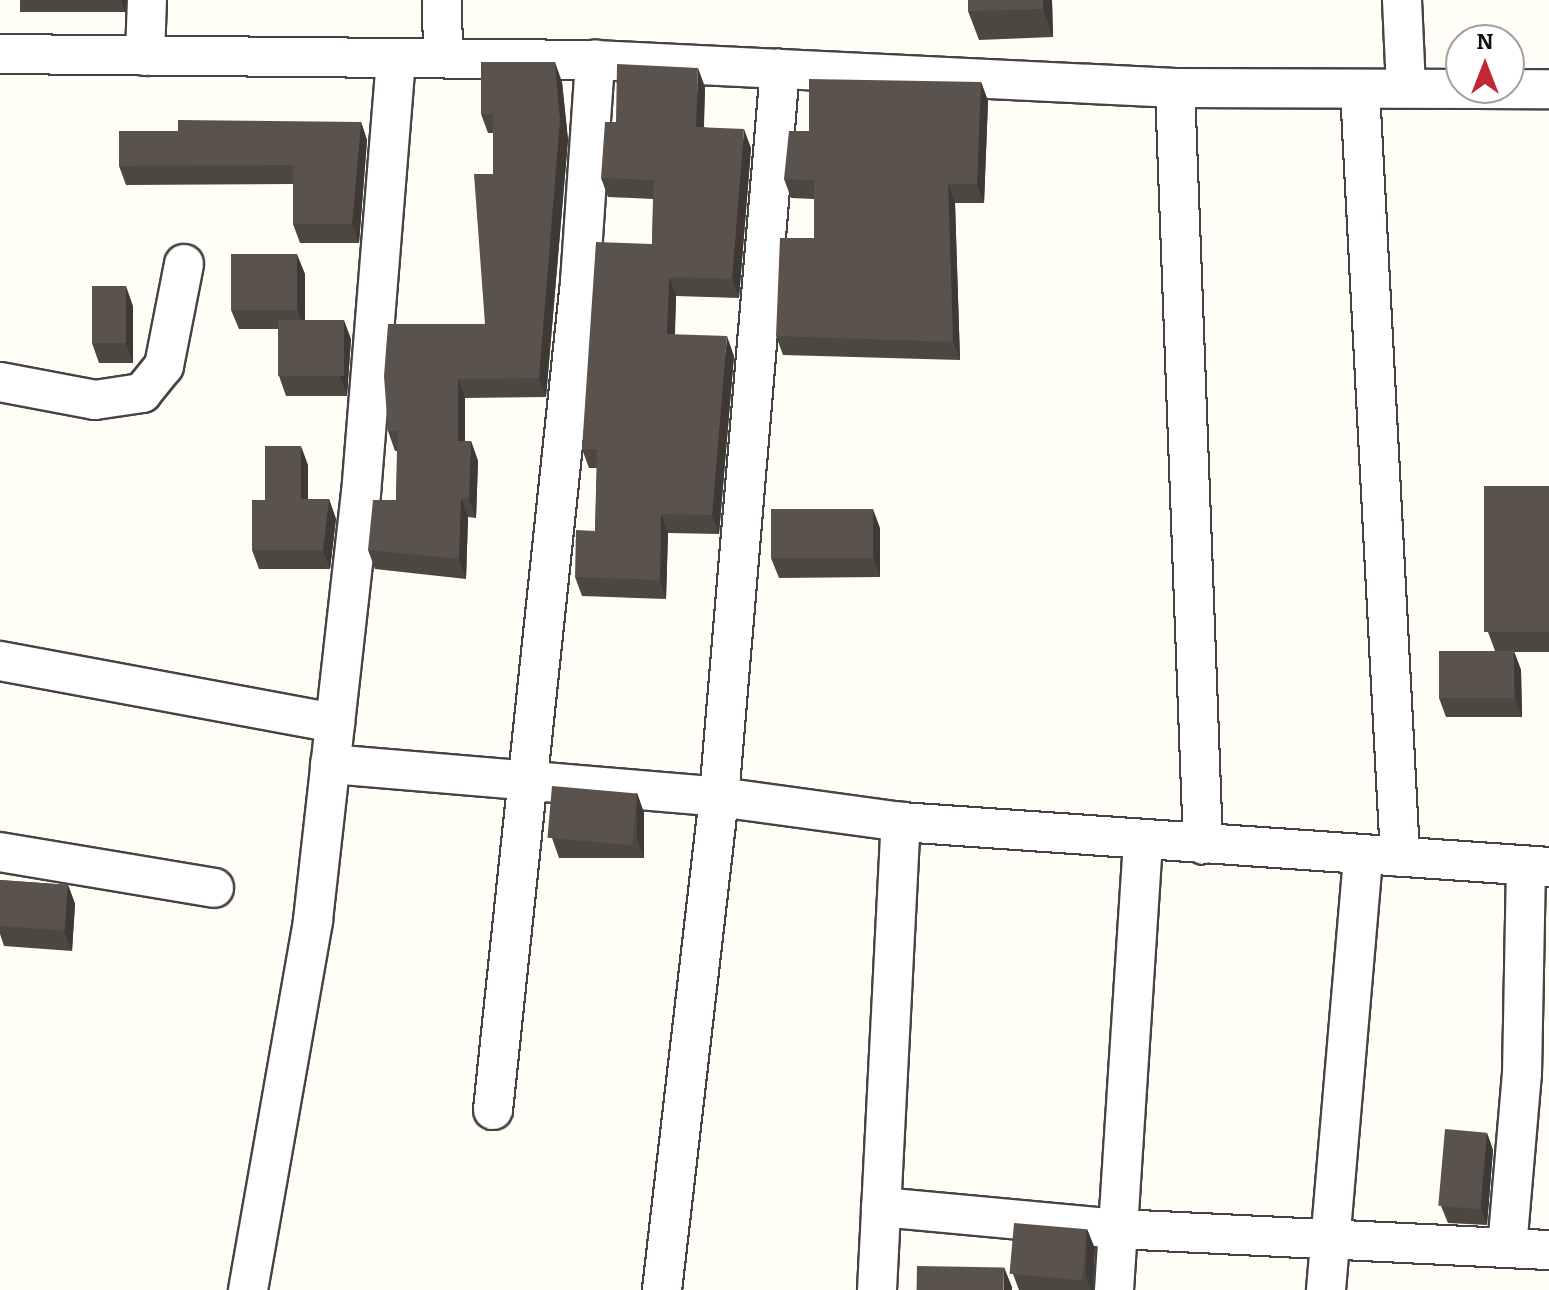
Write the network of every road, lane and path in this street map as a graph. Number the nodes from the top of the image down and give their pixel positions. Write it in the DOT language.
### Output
graph roads {
  1 [pos="147,0"];
  2 [pos="442,0"];
  3 [pos="1402,0"];
  4 [pos="0,54"];
  5 [pos="145,56"];
  6 [pos="396,58"];
  7 [pos="443,58"];
  8 [pos="595,60"];
  9 [pos="780,69"];
  10 [pos="1175,88"];
  11 [pos="1406,88"];
  12 [pos="1549,89"];
  13 [pos="1360,90"];
  14 [pos="184,264"];
  15 [pos="0,382"];
  16 [pos="0,661"];
  17 [pos="335,723"];
  18 [pos="330,764"];
  19 [pos="525,782"];
  20 [pos="719,797"];
  21 [pos="901,822"];
  22 [pos="1143,841"];
  23 [pos="1203,844"];
  24 [pos="0,852"];
  25 [pos="1363,856"];
  26 [pos="1400,857"];
  27 [pos="1538,867"];
  28 [pos="214,888"];
  29 [pos="1536,1074"];
  30 [pos="493,1110"];
  31 [pos="881,1207"];
  32 [pos="1118,1229"];
  33 [pos="1330,1238"];
  34 [pos="1507,1248"];
  35 [pos="1549,1250"];
  36 [pos="248,1290"];
  37 [pos="662,1290"];
  38 [pos="877,1290"];
  39 [pos="1114,1290"];
  40 [pos="1326,1290"];
  1 -- 5 [label="street"];
  2 -- 7 [label="street"];
  3 -- 11 [label="street"];
  4 -- 5 [label="street"];
  5 -- 6 [label="street"];
  6 -- 7 [label="street"];
  6 -- 17 [label="street"];
  7 -- 8 [label="street"];
  8 -- 9 [label="street"];
  8 -- 19 [label="street"];
  9 -- 10 [label="street"];
  9 -- 20 [label="street"];
  10 -- 13 [label="street"];
  10 -- 23 [label="street"];
  11 -- 12 [label="street"];
  11 -- 13 [label="street"];
  13 -- 26 [label="street"];
  14 -- 15 [label="street"];
  16 -- 17 [label="street"];
  17 -- 18 [label="street"];
  18 -- 19 [label="street"];
  18 -- 36 [label="street"];
  19 -- 20 [label="street"];
  19 -- 30 [label="street"];
  20 -- 21 [label="street"];
  20 -- 37 [label="street"];
  21 -- 22 [label="street"];
  21 -- 31 [label="street"];
  22 -- 23 [label="street"];
  22 -- 32 [label="street"];
  23 -- 25 [label="street"];
  24 -- 28 [label="street"];
  25 -- 26 [label="street"];
  25 -- 33 [label="street"];
  26 -- 27 [label="street"];
  27 -- 29 [label="street"];
  29 -- 34 [label="street"];
  31 -- 32 [label="street"];
  31 -- 38 [label="street"];
  32 -- 33 [label="street"];
  32 -- 39 [label="street"];
  33 -- 34 [label="street"];
  33 -- 40 [label="street"];
  34 -- 35 [label="street"];
}
